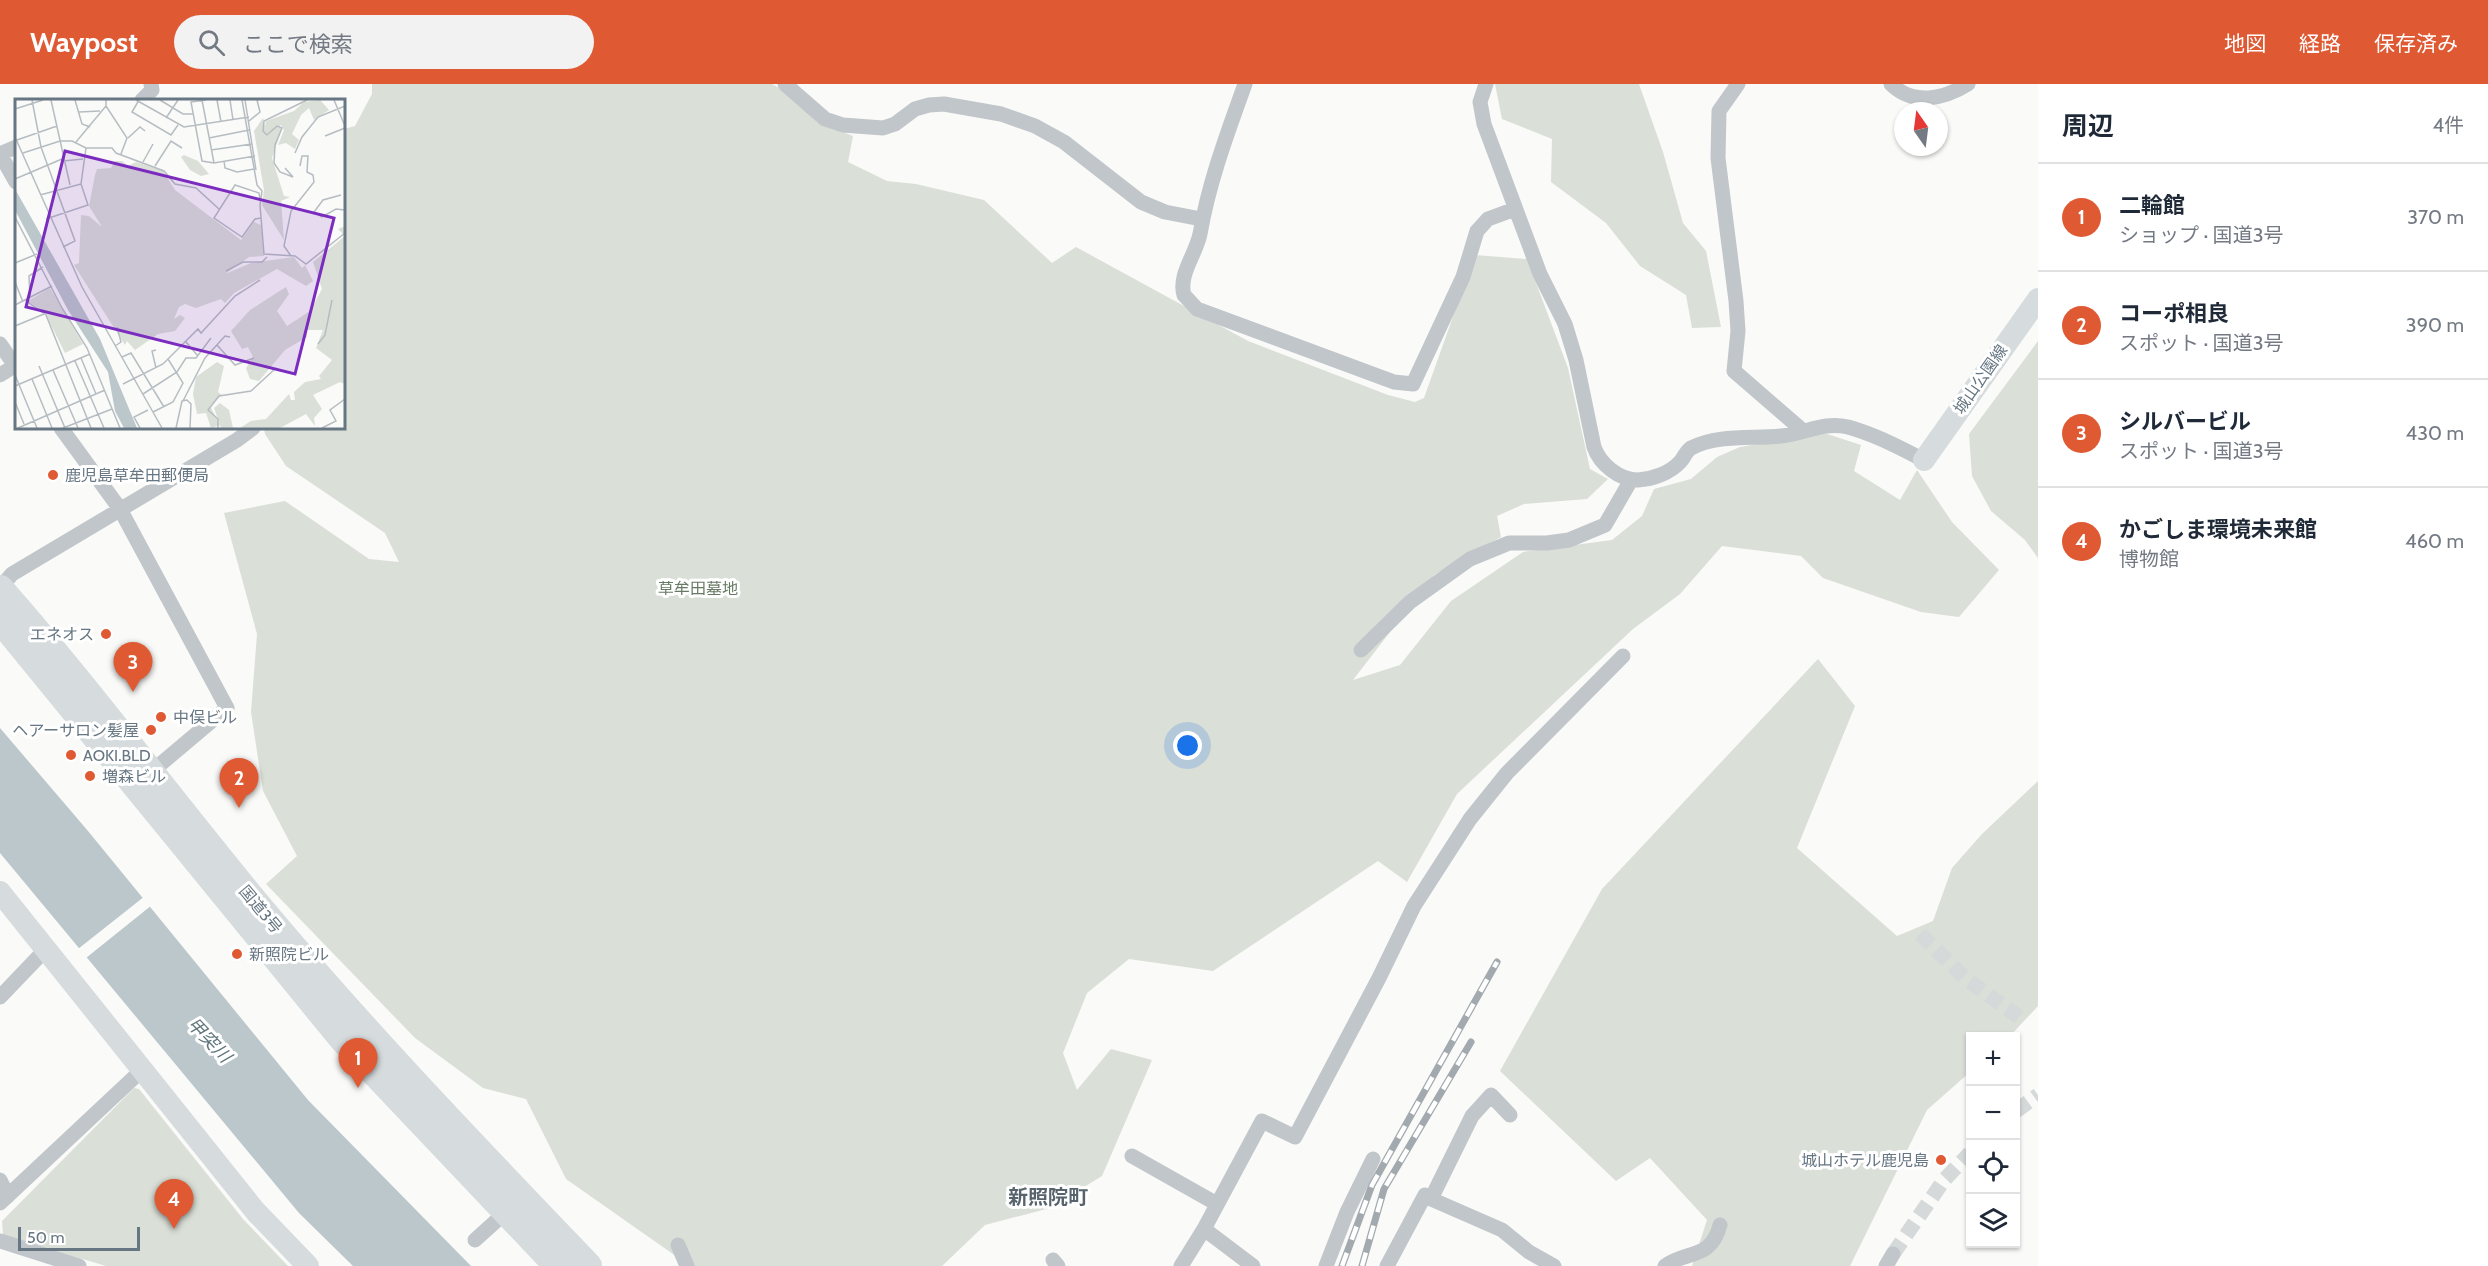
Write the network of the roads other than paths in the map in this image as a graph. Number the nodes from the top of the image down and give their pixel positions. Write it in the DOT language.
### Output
graph roads {
  1 [pos="151,84"];
  2 [pos="785,84"];
  3 [pos="1245,84"];
  4 [pos="1475,84"];
  5 [pos="1486,84"];
  6 [pos="1738,84"];
  7 [pos="1892,84"];
  8 [pos="1968,84"];
  9 [pos="143,99"];
  10 [pos="1480,102"];
  11 [pos="15,147"];
  12 [pos="0,154"];
  13 [pos="15,180"];
  14 [pos="1515,209"];
  15 [pos="1201,219"];
  16 [pos="2038,299"];
  17 [pos="0,344"];
  18 [pos="15,365"];
  19 [pos="15,367"];
  20 [pos="0,375"];
  21 [pos="61,429"];
  22 [pos="252,429"];
  23 [pos="1802,430"];
  24 [pos="1924,460"];
  25 [pos="1631,480"];
  26 [pos="120,509"];
  27 [pos="0,588"];
  28 [pos="0,619"];
  29 [pos="1361,651"];
  30 [pos="1623,656"];
  31 [pos="150,773"];
  32 [pos="0,892"];
  33 [pos="46,949"];
  34 [pos="0,997"];
  35 [pos="142,1070"];
  36 [pos="1510,1115"];
  37 [pos="1132,1156"];
  38 [pos="1373,1159"];
  39 [pos="0,1180"];
  40 [pos="1431,1199"];
  41 [pos="4,1200"];
  42 [pos="1217,1204"];
  43 [pos="506,1212"];
  44 [pos="1720,1225"];
  45 [pos="1204,1229"];
  46 [pos="475,1239"];
  47 [pos="0,1240"];
  48 [pos="678,1245"];
  49 [pos="1392,1264"];
  50 [pos="79,1266"];
  51 [pos="308,1266"];
  52 [pos="558,1266"];
  53 [pos="588,1266"];
  54 [pos="687,1266"];
  55 [pos="1181,1266"];
  56 [pos="1253,1266"];
  57 [pos="1326,1266"];
  58 [pos="1554,1266"];
  59 [pos="1665,1266"];
  1 -- 9 [label="street"];
  2 -- 15 [label="street"];
  3 -- 15 [label="street"];
  4 -- 10 [label="street"];
  5 -- 10 [label="street"];
  6 -- 23 [label="street"];
  7 -- 8 [label="street"];
  10 -- 14 [label="street"];
  11 -- 12 [label="street"];
  12 -- 13 [label="street"];
  14 -- 15 [label="street"];
  14 -- 25 [label="street"];
  16 -- 24 [label="street, 城山公園線"];
  17 -- 18 [label="street"];
  19 -- 20 [label="street"];
  21 -- 26 [label="street"];
  22 -- 26 [label="street"];
  23 -- 24 [label="street"];
  23 -- 25 [label="street"];
  25 -- 29 [label="street"];
  26 -- 27 [label="street"];
  26 -- 31 [label="street"];
  27 -- 31 [label="highway, 国道3号"];
  28 -- 43 [label="highway, 国道3号"];
  30 -- 42 [label="street"];
  31 -- 53 [label="highway, 国道3号"];
  32 -- 33 [label="street"];
  33 -- 34 [label="street"];
  33 -- 35 [label="street"];
  35 -- 41 [label="street"];
  35 -- 51 [label="street"];
  36 -- 40 [label="street"];
  37 -- 42 [label="street"];
  38 -- 57 [label="street"];
  39 -- 41 [label="street"];
  40 -- 49 [label="street"];
  40 -- 58 [label="street"];
  42 -- 45 [label="street"];
  43 -- 46 [label="street"];
  43 -- 52 [label="highway, 国道3号"];
  44 -- 59 [label="street"];
  45 -- 55 [label="street"];
  45 -- 56 [label="street"];
  47 -- 50 [label="street"];
  48 -- 54 [label="street"];
}
